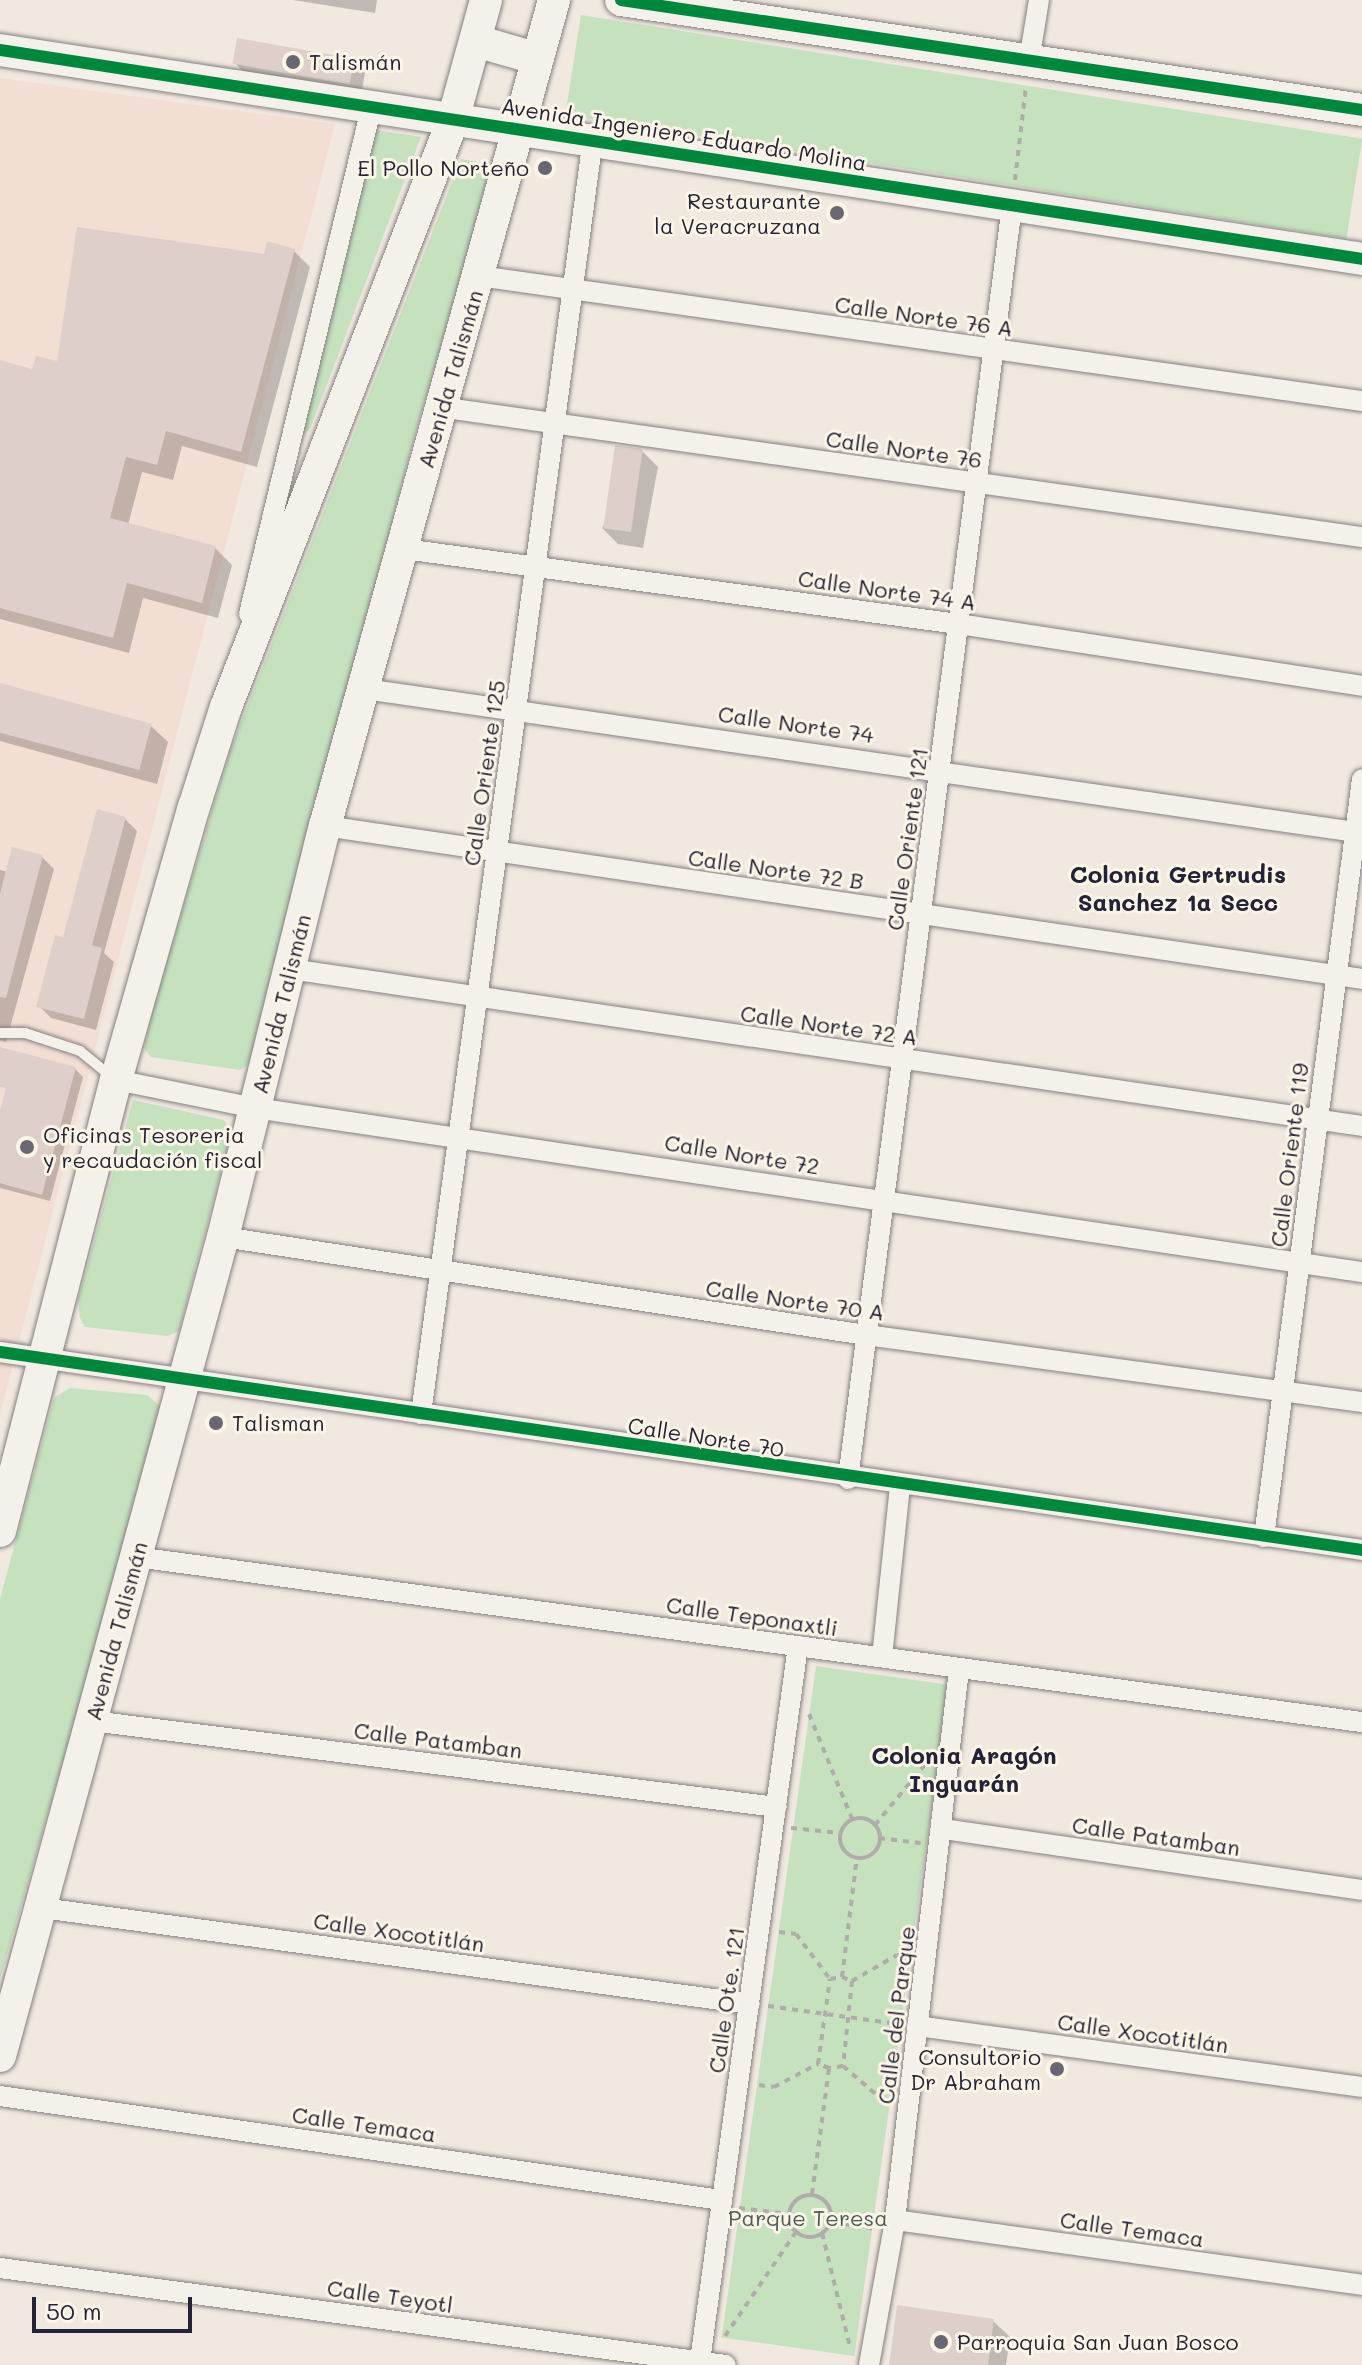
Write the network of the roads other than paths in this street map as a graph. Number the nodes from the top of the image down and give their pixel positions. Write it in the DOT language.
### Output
graph roads {
  1 [pos="486,0"];
  2 [pos="554,0"];
  3 [pos="621,0"];
  4 [pos="1039,0"];
  5 [pos="476,41"];
  6 [pos="0,50"];
  7 [pos="535,58"];
  8 [pos="1029,61"];
  9 [pos="371,109"];
  10 [pos="1362,110"];
  11 [pos="453,120"];
  12 [pos="517,128"];
  13 [pos="593,138"];
  14 [pos="1012,206"];
  15 [pos="1362,259"];
  16 [pos="479,276"];
  17 [pos="572,291"];
  18 [pos="995,350"];
  19 [pos="1362,401"];
  20 [pos="439,407"];
  21 [pos="556,423"];
  22 [pos="976,484"];
  23 [pos="1362,537"];
  24 [pos="404,549"];
  25 [pos="536,568"];
  26 [pos="958,624"];
  27 [pos="1362,686"];
  28 [pos="365,689"];
  29 [pos="226,707"];
  30 [pos="517,711"];
  31 [pos="941,768"];
  32 [pos="1362,779"];
  33 [pos="325,826"];
  34 [pos="1358,832"];
  35 [pos="498,852"];
  36 [pos="920,914"];
  37 [pos="290,969"];
  38 [pos="1335,976"];
  39 [pos="1362,979"];
  40 [pos="478,998"];
  41 [pos="0,1033"];
  42 [pos="901,1060"];
  43 [pos="116,1080"];
  44 [pos="255,1108"];
  45 [pos="1318,1120"];
  46 [pos="1362,1126"];
  47 [pos="461,1136"];
  48 [pos="883,1199"];
  49 [pos="223,1237"];
  50 [pos="1300,1263"];
  51 [pos="442,1271"];
  52 [pos="1362,1272"];
  53 [pos="866,1335"];
  54 [pos="0,1352"];
  55 [pos="45,1359"];
  56 [pos="184,1381"];
  57 [pos="1284,1390"];
  58 [pos="1362,1402"];
  59 [pos="421,1414"];
  60 [pos="848,1479"];
  61 [pos="900,1486"];
  62 [pos="0,1531"];
  63 [pos="1264,1537"];
  64 [pos="1362,1550"];
  65 [pos="136,1557"];
  66 [pos="798,1646"];
  67 [pos="882,1657"];
  68 [pos="959,1669"];
  69 [pos="92,1721"];
  70 [pos="1362,1722"];
  71 [pos="777,1807"];
  72 [pos="937,1836"];
  73 [pos="1362,1890"];
  74 [pos="42,1908"];
  75 [pos="750,2004"];
  76 [pos="917,2026"];
  77 [pos="0,2056"];
  78 [pos="1362,2087"];
  79 [pos="0,2096"];
  80 [pos="728,2204"];
  81 [pos="885,2224"];
  82 [pos="0,2268"];
  83 [pos="1362,2285"];
  84 [pos="700,2361"];
  85 [pos="726,2365"];
  86 [pos="869,2365"];
  1 -- 5 [label="main road"];
  2 -- 7 [label="main road, Avenida Talismán"];
  3 -- 8 [label="main road"];
  4 -- 8 [label="street"];
  5 -- 7 [label="main road"];
  5 -- 11 [label="main road"];
  6 -- 9 [label="main road, Avenida Ingeniero Eduardo Molina"];
  7 -- 12 [label="main road, Avenida Talismán"];
  8 -- 10 [label="main road"];
  9 -- 11 [label="main road, Avenida Ingeniero Eduardo Molina"];
  9 -- 29 [label="street"];
  11 -- 12 [label="main road, Avenida Ingeniero Eduardo Molina"];
  11 -- 29 [label="main road"];
  12 -- 13 [label="main road, Avenida Ingeniero Eduardo Molina"];
  12 -- 16 [label="main road, Avenida Talismán"];
  13 -- 14 [label="main road, Avenida Ingeniero Eduardo Molina"];
  13 -- 17 [label="street, Calle Oriente 125"];
  14 -- 15 [label="main road, Avenida Ingeniero Eduardo Molina"];
  14 -- 18 [label="street, Calle Oriente 121"];
  16 -- 17 [label="street, Calle Norte 76 A"];
  16 -- 20 [label="main road, Avenida Talismán"];
  17 -- 18 [label="street, Calle Norte 76 A"];
  17 -- 21 [label="street, Calle Oriente 125"];
  18 -- 19 [label="street, Calle Norte 76 A"];
  18 -- 22 [label="street, Calle Oriente 121"];
  20 -- 21 [label="street, Calle Norte 76"];
  20 -- 24 [label="main road, Avenida Talismán"];
  21 -- 22 [label="street, Calle Norte 76"];
  21 -- 25 [label="street, Calle Oriente 125"];
  22 -- 23 [label="street, Calle Norte 76"];
  22 -- 26 [label="street, Calle Oriente 121"];
  24 -- 25 [label="street, Calle Norte 74 A"];
  24 -- 28 [label="main road, Avenida Talismán"];
  25 -- 26 [label="street, Calle Norte 74 A"];
  25 -- 30 [label="street, Calle Oriente 125"];
  26 -- 27 [label="street, Calle Norte 74 A"];
  26 -- 31 [label="street, Calle Oriente 121"];
  28 -- 30 [label="street, Calle Norte 74"];
  28 -- 33 [label="main road, Avenida Talismán"];
  29 -- 43 [label="main road"];
  30 -- 31 [label="street, Calle Norte 74"];
  30 -- 35 [label="street, Calle Oriente 125"];
  31 -- 34 [label="street, Calle Norte 74"];
  31 -- 36 [label="street, Calle Oriente 121"];
  32 -- 34 [label="street, Calle Oriente 119"];
  33 -- 35 [label="street, Calle Norte 72 B"];
  33 -- 37 [label="main road, Avenida Talismán"];
  34 -- 38 [label="street, Calle Oriente 119"];
  35 -- 36 [label="street, Calle Norte 72 B"];
  35 -- 40 [label="street, Calle Oriente 125"];
  36 -- 38 [label="street, Calle Norte 72 B"];
  36 -- 42 [label="street, Calle Oriente 121"];
  37 -- 40 [label="street, Calle Norte 72 A"];
  37 -- 44 [label="main road, Avenida Talismán"];
  38 -- 39 [label="street, Calle Norte 72 B"];
  38 -- 45 [label="street, Calle Oriente 119"];
  40 -- 42 [label="street, Calle Norte 72 A"];
  40 -- 47 [label="street, Calle Oriente 125"];
  41 -- 43 [label="lane"];
  42 -- 45 [label="street, Calle Norte 72 A"];
  42 -- 48 [label="street, Calle Oriente 121"];
  43 -- 44 [label="street, Calle Norte 72"];
  43 -- 55 [label="main road"];
  44 -- 47 [label="street, Calle Norte 72"];
  44 -- 49 [label="main road, Avenida Talismán"];
  45 -- 46 [label="street, Calle Norte 72 A"];
  45 -- 50 [label="street, Calle Oriente 119"];
  47 -- 48 [label="street, Calle Norte 72"];
  47 -- 51 [label="street, Calle Oriente 125"];
  48 -- 50 [label="street, Calle Norte 72"];
  48 -- 53 [label="street, Calle Oriente 121"];
  49 -- 51 [label="street, Calle Norte 70 A"];
  49 -- 56 [label="main road, Avenida Talismán"];
  50 -- 52 [label="street, Calle Norte 72"];
  50 -- 57 [label="street, Calle Oriente 119"];
  51 -- 53 [label="street, Calle Norte 70 A"];
  51 -- 59 [label="street, Calle Oriente 125"];
  53 -- 57 [label="street, Calle Norte 70 A"];
  53 -- 60 [label="street, Calle Oriente 121"];
  54 -- 55 [label="street, Calle Norte 70"];
  55 -- 56 [label="street, Calle Norte 70"];
  55 -- 62 [label="main road"];
  56 -- 59 [label="street, Calle Norte 70"];
  56 -- 65 [label="main road, Avenida Talismán"];
  57 -- 58 [label="street, Calle Norte 70 A"];
  57 -- 63 [label="street, Calle Oriente 119"];
  59 -- 60 [label="street, Calle Norte 70"];
  60 -- 61 [label="street, Calle Norte 70"];
  61 -- 63 [label="street, Calle Norte 70"];
  61 -- 67 [label="street"];
  63 -- 64 [label="street, Calle Norte 70"];
  65 -- 66 [label="street, Calle Teponaxtli"];
  65 -- 69 [label="main road, Avenida Talismán"];
  66 -- 67 [label="street, Calle Teponaxtli"];
  66 -- 71 [label="street, Calle Ote. 121"];
  67 -- 68 [label="street, Calle Teponaxtli"];
  68 -- 70 [label="street, Calle Teponaxtli"];
  68 -- 72 [label="street, Calle del Parque"];
  69 -- 71 [label="street, Calle Patamban"];
  69 -- 74 [label="main road, Avenida Talismán"];
  71 -- 75 [label="street, Calle Ote. 121"];
  72 -- 73 [label="street, Calle Patamban"];
  72 -- 76 [label="street, Calle del Parque"];
  74 -- 75 [label="street, Calle Xocotitlán"];
  74 -- 77 [label="main road, Avenida Talismán"];
  75 -- 80 [label="street, Calle Ote. 121"];
  76 -- 78 [label="street, Calle Xocotitlán"];
  76 -- 81 [label="street, Calle del Parque"];
  79 -- 80 [label="street, Calle Temaca"];
  80 -- 84 [label="street, Calle Ote. 121"];
  81 -- 83 [label="street, Calle Temaca"];
  81 -- 86 [label="street, Calle del Parque"];
  82 -- 84 [label="street, Calle Teyotl"];
  84 -- 85 [label="street, Calle Teyotl"];
}
